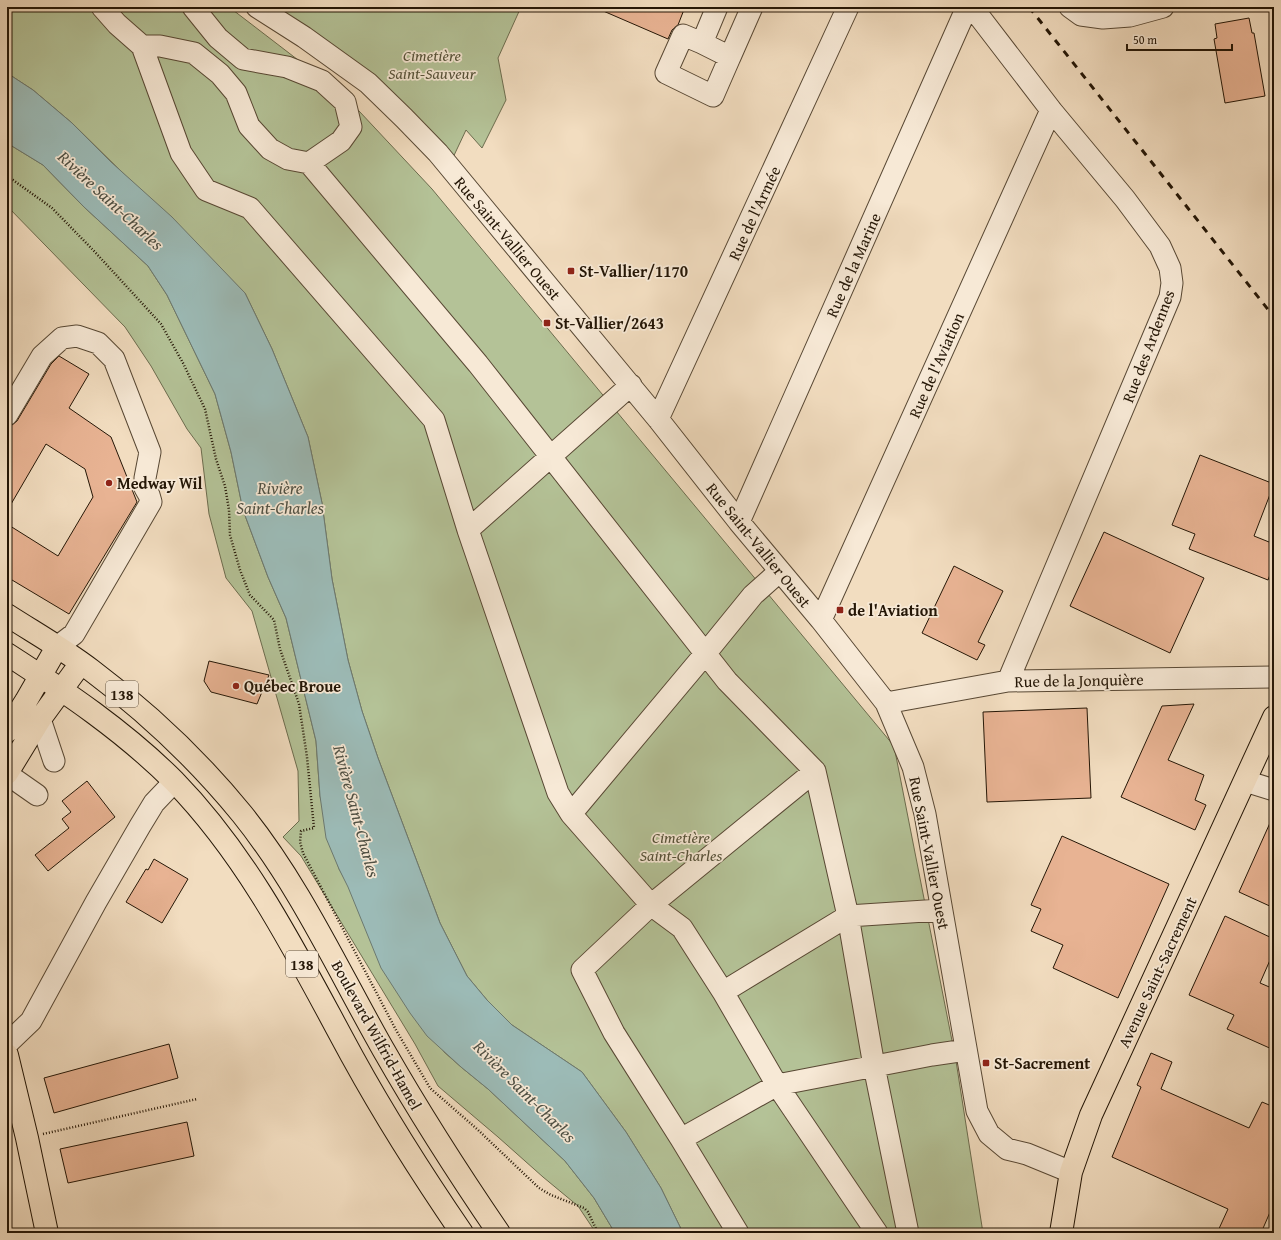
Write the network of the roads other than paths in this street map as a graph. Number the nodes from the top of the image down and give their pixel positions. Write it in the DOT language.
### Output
graph roads {
  1 [pos="102,7"];
  2 [pos="192,7"];
  3 [pos="257,7"];
  4 [pos="717,7"];
  5 [pos="752,7"];
  6 [pos="848,7"];
  7 [pos="967,7"];
  8 [pos="972,7"];
  9 [pos="1070,7"];
  10 [pos="1163,7"];
  11 [pos="702,43"];
  12 [pos="142,46"];
  13 [pos="730,57"];
  14 [pos="1051,110"];
  15 [pos="309,163"];
  16 [pos="631,385"];
  17 [pos="7,415"];
  18 [pos="658,419"];
  19 [pos="551,457"];
  20 [pos="739,522"];
  21 [pos="468,530"];
  22 [pos="780,571"];
  23 [pos="7,615"];
  24 [pos="821,620"];
  25 [pos="56,647"];
  26 [pos="7,654"];
  27 [pos="705,654"];
  28 [pos="81,663"];
  29 [pos="40,675"];
  30 [pos="1274,677"];
  31 [pos="1008,681"];
  32 [pos="62,690"];
  33 [pos="886,703"];
  34 [pos="1274,717"];
  35 [pos="40,719"];
  36 [pos="9,725"];
  37 [pos="54,761"];
  38 [pos="815,771"];
  39 [pos="7,774"];
  40 [pos="1245,781"];
  41 [pos="174,782"];
  42 [pos="1274,790"];
  43 [pos="37,794"];
  44 [pos="571,814"];
  45 [pos="651,905"];
  46 [pos="941,910"];
  47 [pos="848,916"];
  48 [pos="723,992"];
  49 [pos="7,1044"];
  50 [pos="966,1050"];
  51 [pos="7,1055"];
  52 [pos="874,1066"];
  53 [pos="777,1085"];
  54 [pos="681,1139"];
  55 [pos="1071,1172"];
  56 [pos="46,1233"];
  57 [pos="462,1233"];
  58 [pos="499,1233"];
  59 [pos="738,1233"];
  60 [pos="877,1233"];
  61 [pos="908,1233"];
  62 [pos="1060,1233"];
  1 -- 12 [label="street"];
  2 -- 15 [label="street"];
  3 -- 16 [label="street, Rue Saint-Vallier Ouest"];
  4 -- 11 [label="street"];
  5 -- 13 [label="street"];
  6 -- 18 [label="street, Rue de l'Armée"];
  7 -- 20 [label="street, Rue de la Marine"];
  8 -- 14 [label="street, Rue des Ardennes"];
  9 -- 10 [label="street"];
  11 -- 13 [label="street"];
  11 -- 13 [label="street"];
  12 -- 15 [label="street"];
  12 -- 21 [label="street"];
  14 -- 24 [label="street, Rue de l'Aviation"];
  14 -- 31 [label="street, Rue des Ardennes"];
  15 -- 19 [label="street"];
  16 -- 18 [label="street, Rue Saint-Vallier Ouest"];
  16 -- 19 [label="street"];
  17 -- 25 [label="street"];
  18 -- 20 [label="street, Rue Saint-Vallier Ouest"];
  19 -- 21 [label="street"];
  19 -- 27 [label="street"];
  20 -- 22 [label="street, Rue Saint-Vallier Ouest"];
  21 -- 44 [label="street"];
  22 -- 24 [label="street, Rue Saint-Vallier Ouest"];
  22 -- 27 [label="street"];
  23 -- 25 [label="main road, Boulevard Wilfrid-Hamel / 138"];
  24 -- 33 [label="street, Rue Saint-Vallier Ouest"];
  25 -- 28 [label="main road, Boulevard Wilfrid-Hamel / 138"];
  25 -- 29 [label="main road"];
  26 -- 29 [label="main road, Boulevard Wilfrid-Hamel / 138"];
  27 -- 38 [label="street"];
  27 -- 44 [label="street"];
  28 -- 32 [label="main road"];
  28 -- 58 [label="main road, Boulevard Wilfrid-Hamel / 138"];
  29 -- 32 [label="main road, Boulevard Wilfrid-Hamel / 138"];
  29 -- 36 [label="main road"];
  30 -- 31 [label="street, Rue de la Jonquière"];
  31 -- 33 [label="street, Rue de la Jonquière"];
  32 -- 35 [label="main road"];
  32 -- 41 [label="main road, Boulevard Wilfrid-Hamel / 138"];
  33 -- 46 [label="street, Rue Saint-Vallier Ouest"];
  34 -- 40 [label="main road, Avenue Saint-Sacrement"];
  35 -- 37 [label="street"];
  35 -- 39 [label="main road"];
  38 -- 45 [label="street"];
  38 -- 47 [label="street"];
  39 -- 43 [label="street"];
  40 -- 42 [label="street"];
  40 -- 55 [label="main road, Avenue Saint-Sacrement"];
  41 -- 49 [label="street"];
  41 -- 57 [label="main road, Boulevard Wilfrid-Hamel / 138"];
  44 -- 45 [label="street"];
  45 -- 48 [label="street"];
  45 -- 54 [label="street"];
  46 -- 47 [label="street"];
  46 -- 50 [label="street, Rue Saint-Vallier Ouest"];
  47 -- 48 [label="street"];
  47 -- 52 [label="street"];
  48 -- 53 [label="street"];
  50 -- 52 [label="street"];
  50 -- 55 [label="street, Rue Saint-Vallier Ouest"];
  51 -- 56 [label="main road"];
  52 -- 53 [label="street"];
  52 -- 61 [label="street"];
  53 -- 54 [label="street"];
  53 -- 60 [label="street"];
  54 -- 59 [label="street"];
  55 -- 62 [label="main road, Avenue Saint-Sacrement"];
}
